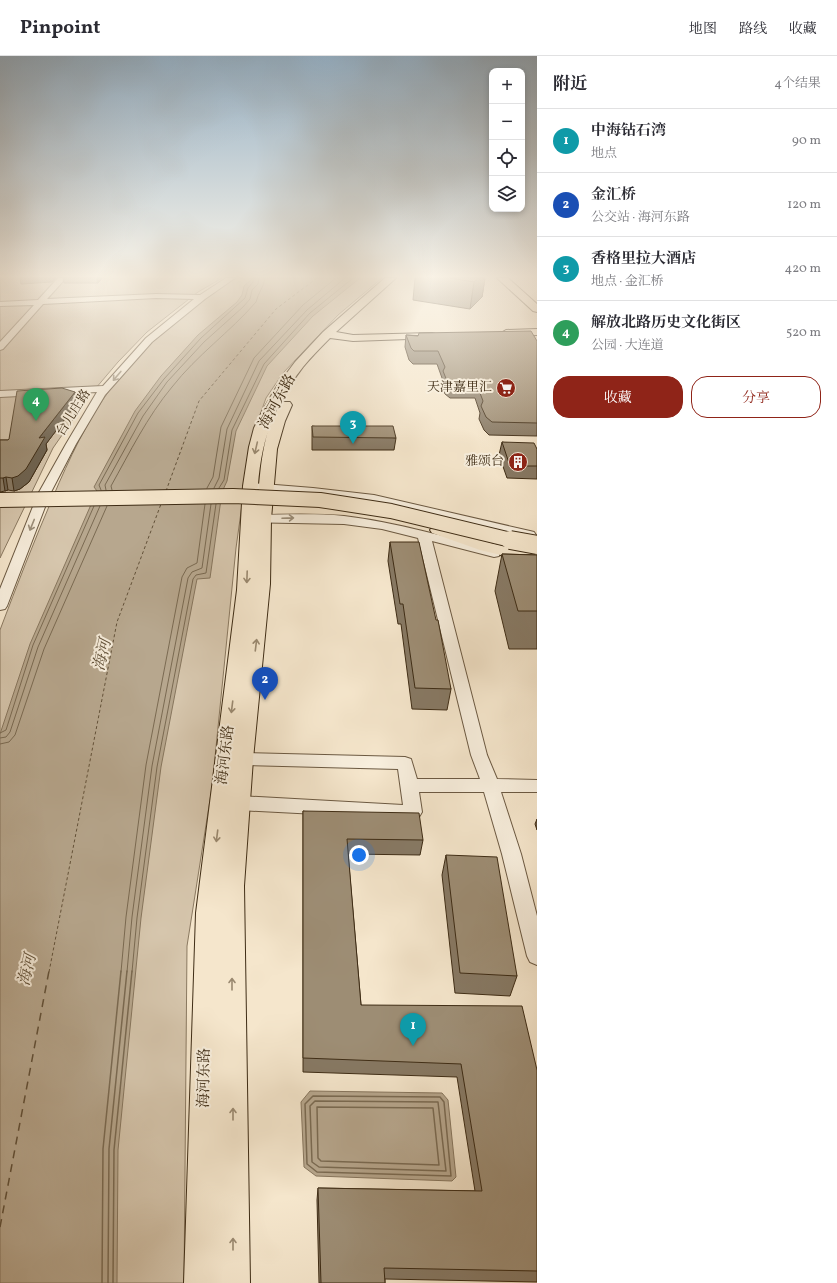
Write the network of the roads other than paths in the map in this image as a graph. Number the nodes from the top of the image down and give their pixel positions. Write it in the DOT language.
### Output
graph roads {
  1 [pos="10,335"];
  2 [pos="155,335"];
  3 [pos="333,335"];
  4 [pos="338,335"];
  5 [pos="442,335"];
  6 [pos="0,347"];
  7 [pos="106,389"];
  8 [pos="0,394"];
  9 [pos="258,486"];
  10 [pos="0,500"];
  11 [pos="0,509"];
  12 [pos="256,519"];
  13 [pos="431,533"];
  14 [pos="537,537"];
  15 [pos="537,545"];
  16 [pos="537,553"];
  17 [pos="537,560"];
  18 [pos="0,606"];
  19 [pos="242,759"];
  20 [pos="410,784"];
  21 [pos="491,786"];
  22 [pos="537,786"];
  23 [pos="239,803"];
  24 [pos="537,956"];
  25 [pos="201,1283"];
  26 [pos="233,1283"];
  1 -- 6 [label="street"];
  2 -- 7 [label="street, 台儿庄路, one-way"];
  3 -- 9 [label="main road, 海河东路"];
  4 -- 5 [label="main road"];
  7 -- 8 [label="street"];
  7 -- 18 [label="street, 台儿庄路, one-way"];
  9 -- 12 [label="main road, 海河东路"];
  9 -- 14 [label="street"];
  10 -- 15 [label="main road, bridge"];
  11 -- 13 [label="main road"];
  12 -- 13 [label="street, one-way"];
  19 -- 12 [label="main road, 海河东路, one-way"];
  12 -- 25 [label="main road, 海河东路, one-way"];
  13 -- 16 [label="main road"];
  13 -- 17 [label="main road"];
  13 -- 21 [label="street"];
  19 -- 20 [label="street"];
  19 -- 23 [label="main road, 海河东路"];
  20 -- 21 [label="street"];
  20 -- 23 [label="street"];
  21 -- 22 [label="street"];
  21 -- 24 [label="street"];
  26 -- 23 [label="main road, 海河东路, one-way"];
}
